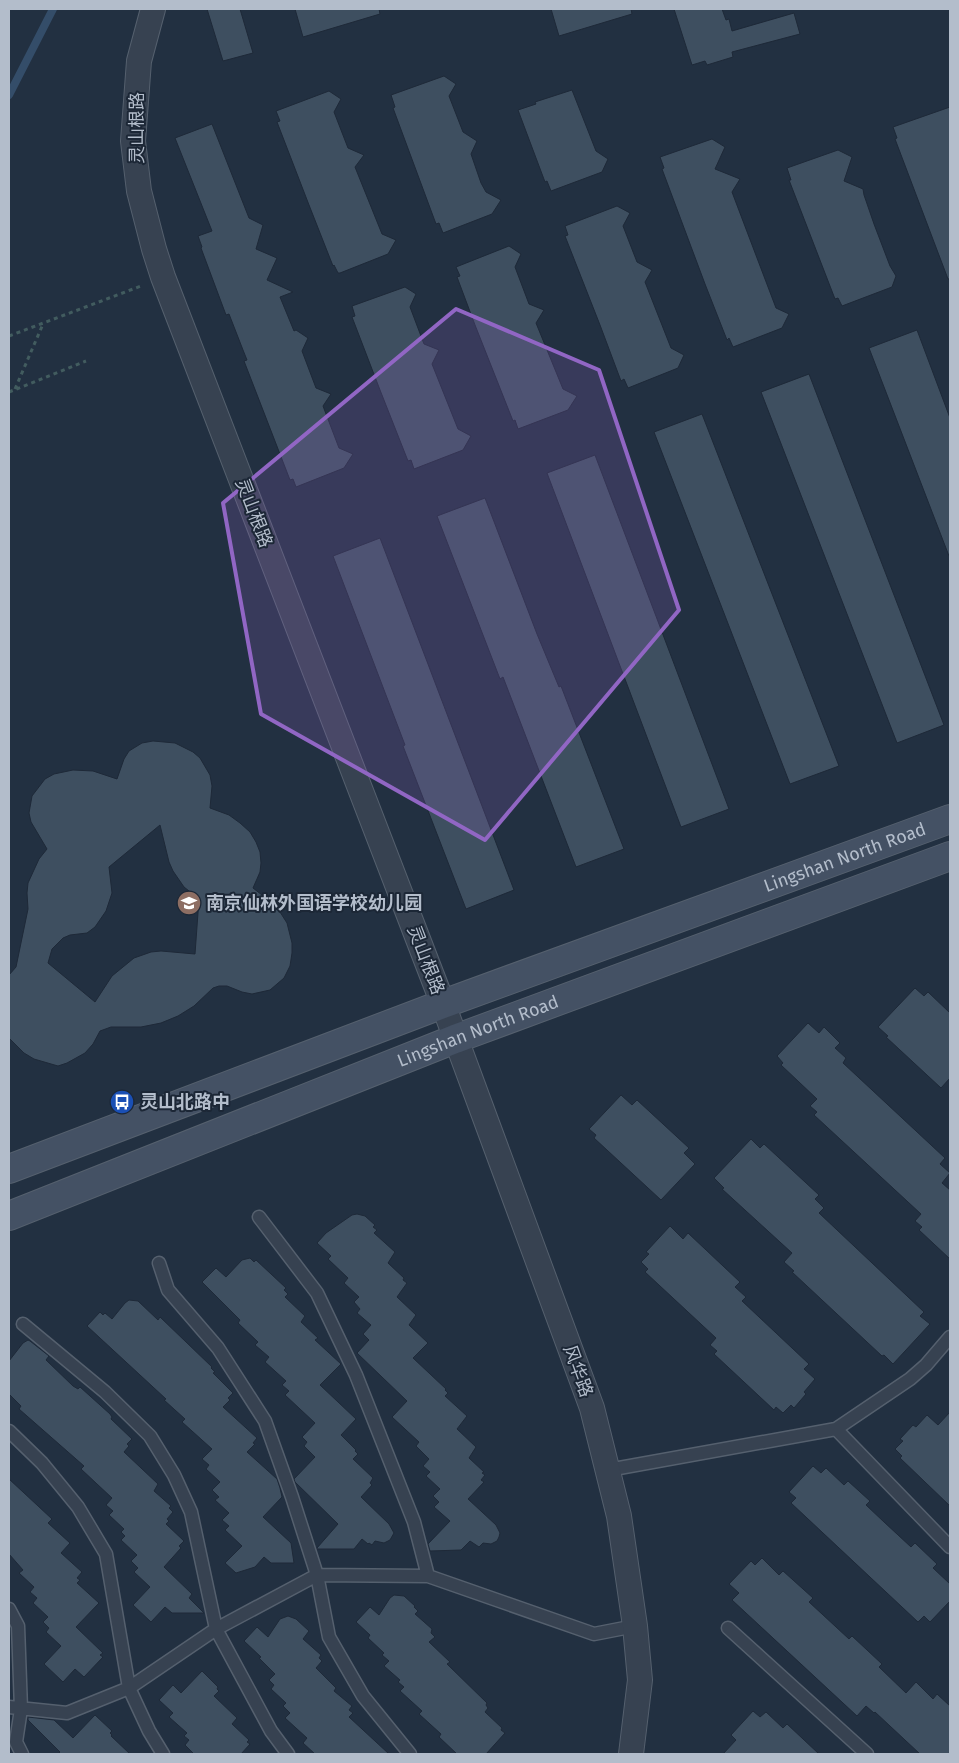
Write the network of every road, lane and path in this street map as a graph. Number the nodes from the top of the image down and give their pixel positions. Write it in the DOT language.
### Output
graph roads {
  1 [pos="153,9"];
  2 [pos="163,277"];
  3 [pos="43,323"];
  4 [pos="9,336"];
  5 [pos="86,361"];
  6 [pos="15,389"];
  7 [pos="9,392"];
  8 [pos="950,819"];
  9 [pos="950,856"];
  10 [pos="443,1004"];
  11 [pos="455,1038"];
  12 [pos="9,1169"];
  13 [pos="9,1216"];
  14 [pos="259,1217"];
  15 [pos="159,1263"];
  16 [pos="23,1324"];
  17 [pos="950,1337"];
  18 [pos="836,1429"];
  19 [pos="9,1431"];
  20 [pos="608,1470"];
  21 [pos="950,1547"];
  22 [pos="317,1575"];
  23 [pos="428,1576"];
  24 [pos="9,1609"];
  25 [pos="635,1626"];
  26 [pos="728,1628"];
  27 [pos="216,1629"];
  28 [pos="129,1688"];
  29 [pos="15,1708"];
  30 [pos="22,1754"];
  31 [pos="163,1754"];
  32 [pos="288,1754"];
  33 [pos="410,1754"];
  34 [pos="631,1754"];
  35 [pos="867,1754"];
  1 -- 2 [label="street, 灵山根路"];
  2 -- 3 [label="path"];
  2 -- 10 [label="street, 灵山根路"];
  3 -- 4 [label="path"];
  3 -- 6 [label="path"];
  5 -- 6 [label="path"];
  6 -- 7 [label="path"];
  8 -- 10 [label="main road, Lingshan North Road"];
  9 -- 11 [label="main road, Lingshan North Road"];
  10 -- 11 [label="street, 风华路"];
  10 -- 12 [label="main road, Lingshan North Road"];
  11 -- 13 [label="main road, Lingshan North Road"];
  11 -- 20 [label="street, 风华路"];
  14 -- 23 [label="lane"];
  15 -- 22 [label="lane"];
  16 -- 27 [label="lane"];
  17 -- 18 [label="lane"];
  18 -- 20 [label="lane"];
  18 -- 21 [label="lane"];
  19 -- 28 [label="lane"];
  20 -- 25 [label="street, 风华路"];
  22 -- 23 [label="lane"];
  22 -- 27 [label="lane"];
  22 -- 33 [label="lane"];
  23 -- 25 [label="lane"];
  24 -- 29 [label="lane"];
  25 -- 34 [label="street, 风华路"];
  26 -- 35 [label="lane"];
  27 -- 28 [label="lane"];
  27 -- 32 [label="lane"];
  28 -- 29 [label="lane"];
  28 -- 31 [label="lane"];
  29 -- 30 [label="lane"];
}
